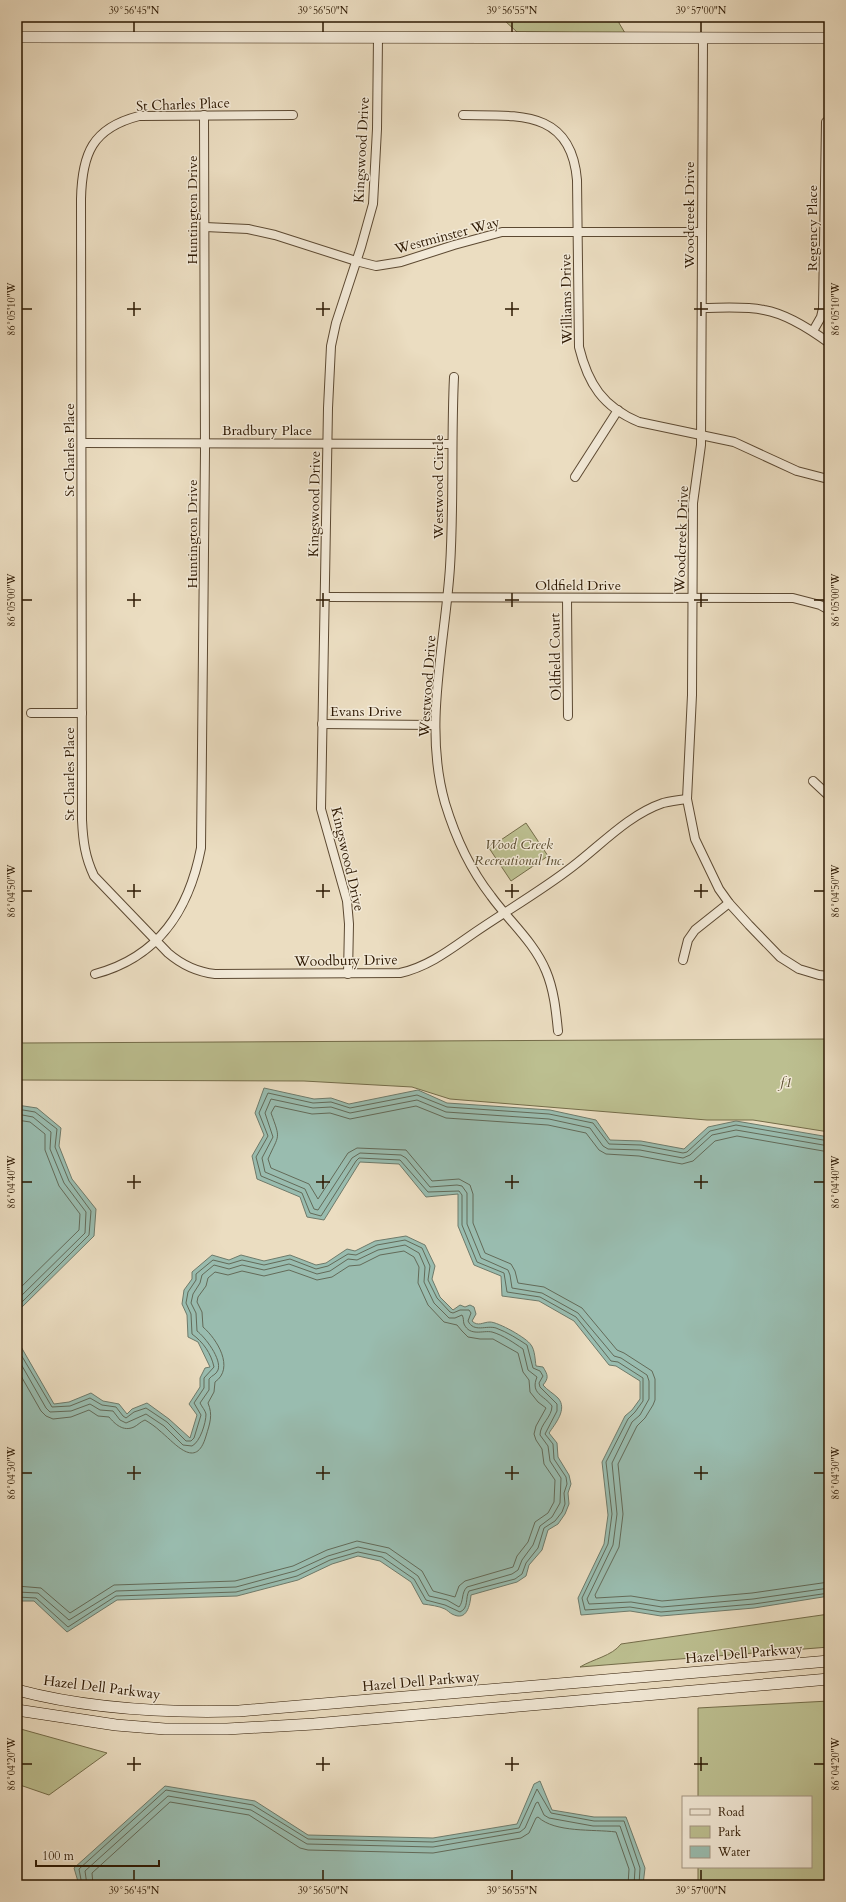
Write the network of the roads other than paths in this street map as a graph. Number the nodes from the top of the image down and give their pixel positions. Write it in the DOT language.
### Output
graph roads {
  1 [pos="17,37"];
  2 [pos="378,37"];
  3 [pos="703,38"];
  4 [pos="829,38"];
  5 [pos="204,115"];
  6 [pos="463,115"];
  7 [pos="293,116"];
  8 [pos="826,122"];
  9 [pos="205,227"];
  10 [pos="578,232"];
  11 [pos="702,232"];
  12 [pos="356,261"];
  13 [pos="702,308"];
  14 [pos="814,331"];
  15 [pos="829,343"];
  16 [pos="454,377"];
  17 [pos="618,410"];
  18 [pos="701,434"];
  19 [pos="205,442"];
  20 [pos="82,443"];
  21 [pos="328,443"];
  22 [pos="451,444"];
  23 [pos="575,477"];
  24 [pos="828,479"];
  25 [pos="326,597"];
  26 [pos="447,598"];
  27 [pos="567,598"];
  28 [pos="692,598"];
  29 [pos="829,610"];
  30 [pos="31,713"];
  31 [pos="82,713"];
  32 [pos="568,716"];
  33 [pos="322,724"];
  34 [pos="435,725"];
  35 [pos="813,781"];
  36 [pos="829,796"];
  37 [pos="687,799"];
  38 [pos="729,903"];
  39 [pos="504,912"];
  40 [pos="156,941"];
  41 [pos="683,960"];
  42 [pos="95,974"];
  43 [pos="348,974"];
  44 [pos="829,976"];
  45 [pos="558,1032"];
  46 [pos="829,1661"];
  47 [pos="829,1679"];
  48 [pos="17,1690"];
  49 [pos="17,1710"];
  1 -- 2 [label="main road"];
  2 -- 3 [label="main road"];
  2 -- 12 [label="street, Kingswood Drive"];
  3 -- 4 [label="main road"];
  3 -- 11 [label="street, Woodcreek Drive"];
  5 -- 7 [label="street, St Charles Place"];
  5 -- 9 [label="street, Huntington Drive"];
  5 -- 20 [label="street, St Charles Place"];
  6 -- 10 [label="street, Williams Drive"];
  8 -- 14 [label="street, Regency Place"];
  9 -- 12 [label="street, Westminster Way"];
  9 -- 19 [label="street, Huntington Drive"];
  10 -- 11 [label="street, Westminster Way"];
  10 -- 12 [label="street, Westminster Way"];
  10 -- 17 [label="street, Williams Drive"];
  11 -- 13 [label="street, Woodcreek Drive"];
  12 -- 21 [label="street, Kingswood Drive"];
  13 -- 14 [label="street"];
  13 -- 18 [label="street, Woodcreek Drive"];
  14 -- 15 [label="street"];
  16 -- 22 [label="street, Westwood Circle"];
  17 -- 18 [label="street, Williams Drive"];
  17 -- 23 [label="street"];
  18 -- 24 [label="street, Williams Drive"];
  18 -- 28 [label="street, Woodcreek Drive"];
  19 -- 20 [label="street, Bradbury Place"];
  19 -- 21 [label="street, Bradbury Place"];
  19 -- 40 [label="street, Huntington Drive"];
  20 -- 31 [label="street, St Charles Place"];
  21 -- 22 [label="street, Bradbury Place"];
  21 -- 25 [label="street, Kingswood Drive"];
  22 -- 26 [label="street, Westwood Circle"];
  25 -- 26 [label="street, Oldfield Drive"];
  25 -- 33 [label="street, Kingswood Drive"];
  26 -- 27 [label="street, Oldfield Drive"];
  26 -- 34 [label="street, Westwood Drive"];
  27 -- 28 [label="street, Oldfield Drive"];
  27 -- 32 [label="street, Oldfield Court"];
  28 -- 29 [label="street, Oldfield Drive"];
  28 -- 37 [label="street, Woodcreek Drive"];
  30 -- 31 [label="street"];
  31 -- 40 [label="street, St Charles Place"];
  33 -- 34 [label="street, Evans Drive"];
  33 -- 43 [label="street, Kingswood Drive"];
  34 -- 39 [label="street, Westwood Drive"];
  35 -- 36 [label="street"];
  37 -- 38 [label="street, Woodcreek Drive"];
  37 -- 39 [label="street, Woodbury Drive"];
  38 -- 41 [label="street"];
  38 -- 44 [label="street, Woodcreek Drive"];
  39 -- 43 [label="street, Woodbury Drive"];
  39 -- 45 [label="street, Westwood Drive"];
  40 -- 42 [label="street, Huntington Drive"];
  40 -- 43 [label="street, Woodbury Drive"];
  46 -- 48 [label="main road, Hazel Dell Parkway"];
  47 -- 49 [label="main road"];
}
